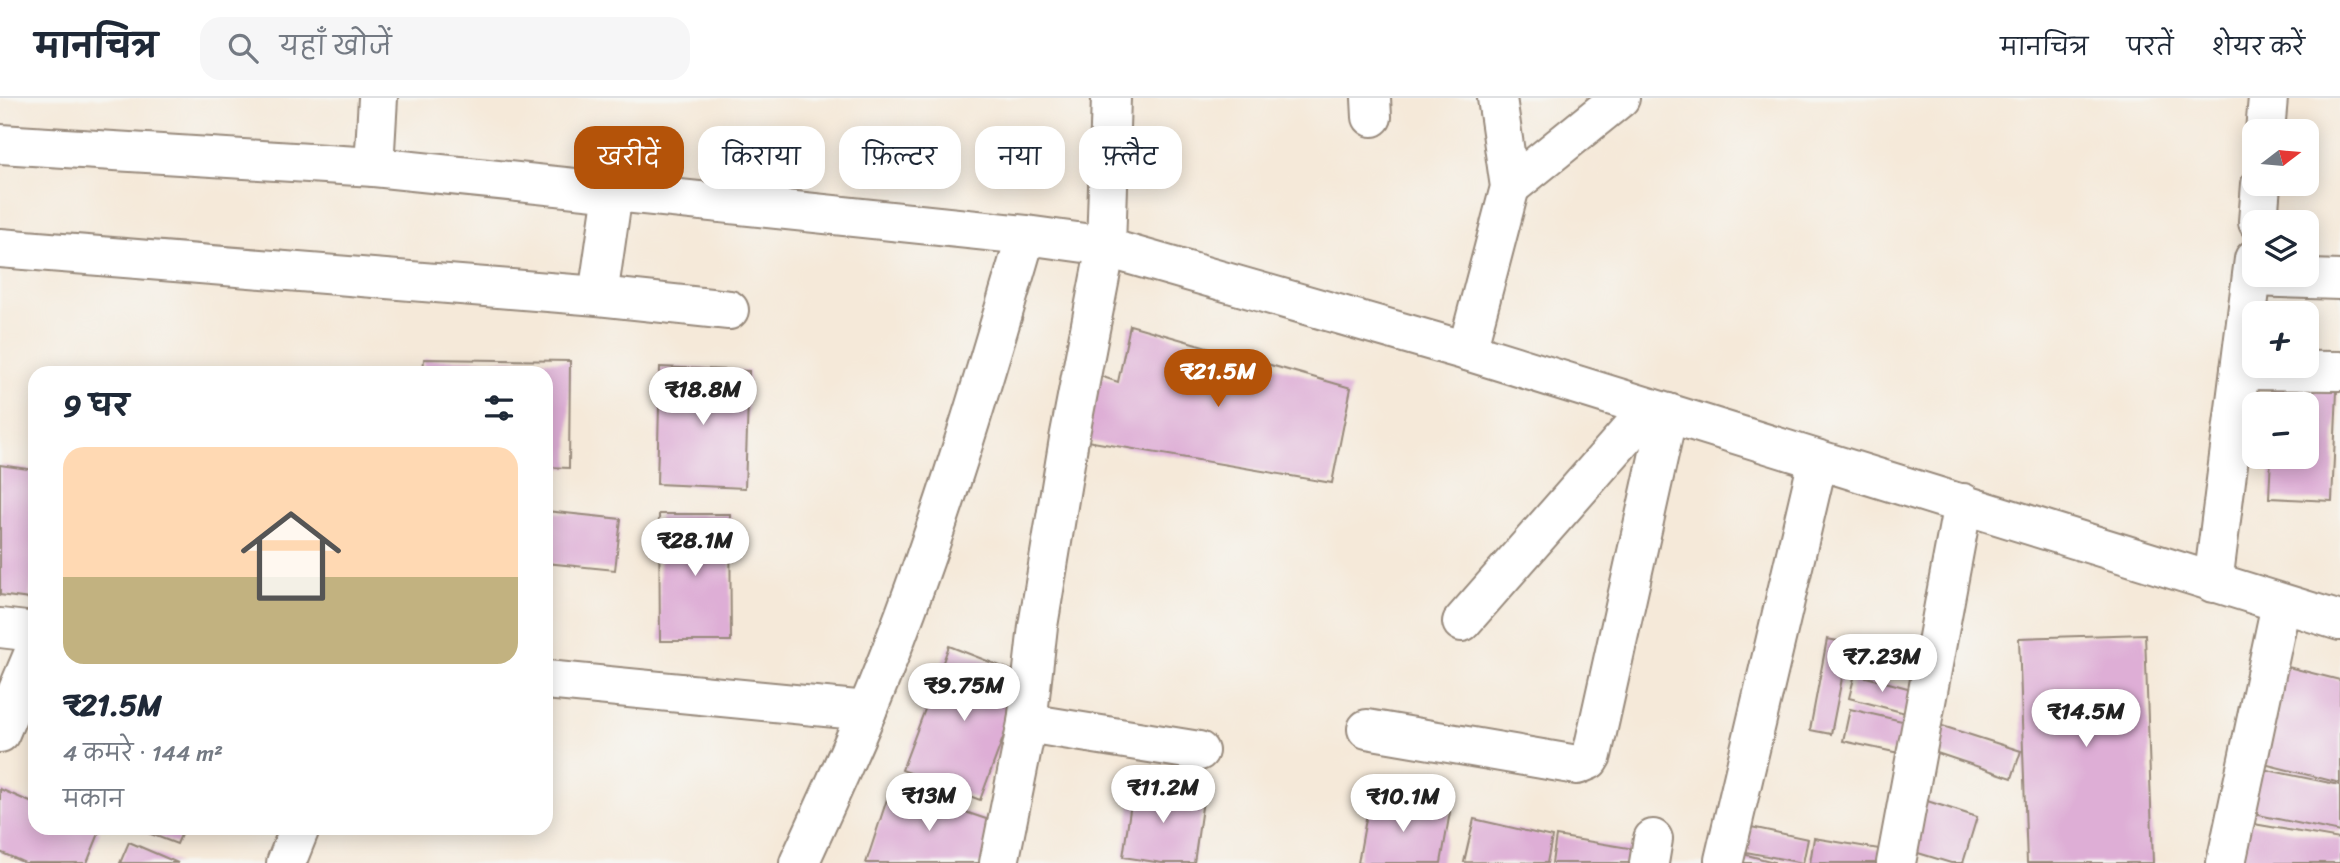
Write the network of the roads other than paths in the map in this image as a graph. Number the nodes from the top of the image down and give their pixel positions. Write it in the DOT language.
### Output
graph roads {
  1 [pos="378,98"];
  2 [pos="1111,98"];
  3 [pos="1497,98"];
  4 [pos="1620,98"];
  5 [pos="2268,98"];
  6 [pos="2266,119"];
  7 [pos="0,144"];
  8 [pos="374,167"];
  9 [pos="1510,187"];
  10 [pos="613,192"];
  11 [pos="1026,235"];
  12 [pos="1106,246"];
  13 [pos="0,248"];
  14 [pos="2319,276"];
  15 [pos="2340,279"];
  16 [pos="2251,287"];
  17 [pos="598,296"];
  18 [pos="729,310"];
  19 [pos="1466,351"];
  20 [pos="2240,370"];
  21 [pos="2340,371"];
  22 [pos="1659,410"];
  23 [pos="1818,460"];
  24 [pos="1963,503"];
  25 [pos="2213,583"];
  26 [pos="2281,604"];
  27 [pos="2340,621"];
  28 [pos="1462,622"];
  29 [pos="0,628"];
  30 [pos="28,631"];
  31 [pos="28,667"];
  32 [pos="553,681"];
  33 [pos="867,711"];
  34 [pos="1027,723"];
  35 [pos="1367,729"];
  36 [pos="0,733"];
  37 [pos="1199,751"];
  38 [pos="297,835"];
  39 [pos="1724,860"];
  40 [pos="286,863"];
  41 [pos="799,863"];
  42 [pos="999,863"];
  43 [pos="1896,863"];
  44 [pos="2226,863"];
  1 -- 8 [label="street"];
  2 -- 12 [label="street"];
  3 -- 9 [label="street"];
  4 -- 9 [label="street"];
  5 -- 6 [label="street"];
  7 -- 8 [label="street"];
  8 -- 10 [label="street"];
  9 -- 19 [label="street"];
  10 -- 11 [label="street"];
  10 -- 17 [label="street"];
  11 -- 12 [label="street"];
  11 -- 33 [label="street"];
  12 -- 19 [label="street"];
  12 -- 34 [label="street"];
  13 -- 17 [label="street"];
  14 -- 15 [label="street"];
  16 -- 20 [label="street"];
  17 -- 18 [label="street"];
  19 -- 22 [label="street"];
  20 -- 21 [label="street"];
  20 -- 25 [label="street"];
  22 -- 23 [label="street"];
  22 -- 28 [label="street"];
  22 -- 35 [label="street"];
  23 -- 24 [label="street"];
  23 -- 39 [label="street"];
  24 -- 25 [label="street"];
  24 -- 43 [label="street"];
  25 -- 26 [label="street"];
  26 -- 27 [label="street"];
  26 -- 44 [label="street"];
  29 -- 30 [label="street"];
  31 -- 36 [label="street"];
  32 -- 33 [label="street"];
  33 -- 41 [label="street"];
  34 -- 37 [label="street"];
  34 -- 42 [label="street"];
  38 -- 40 [label="street"];
}
